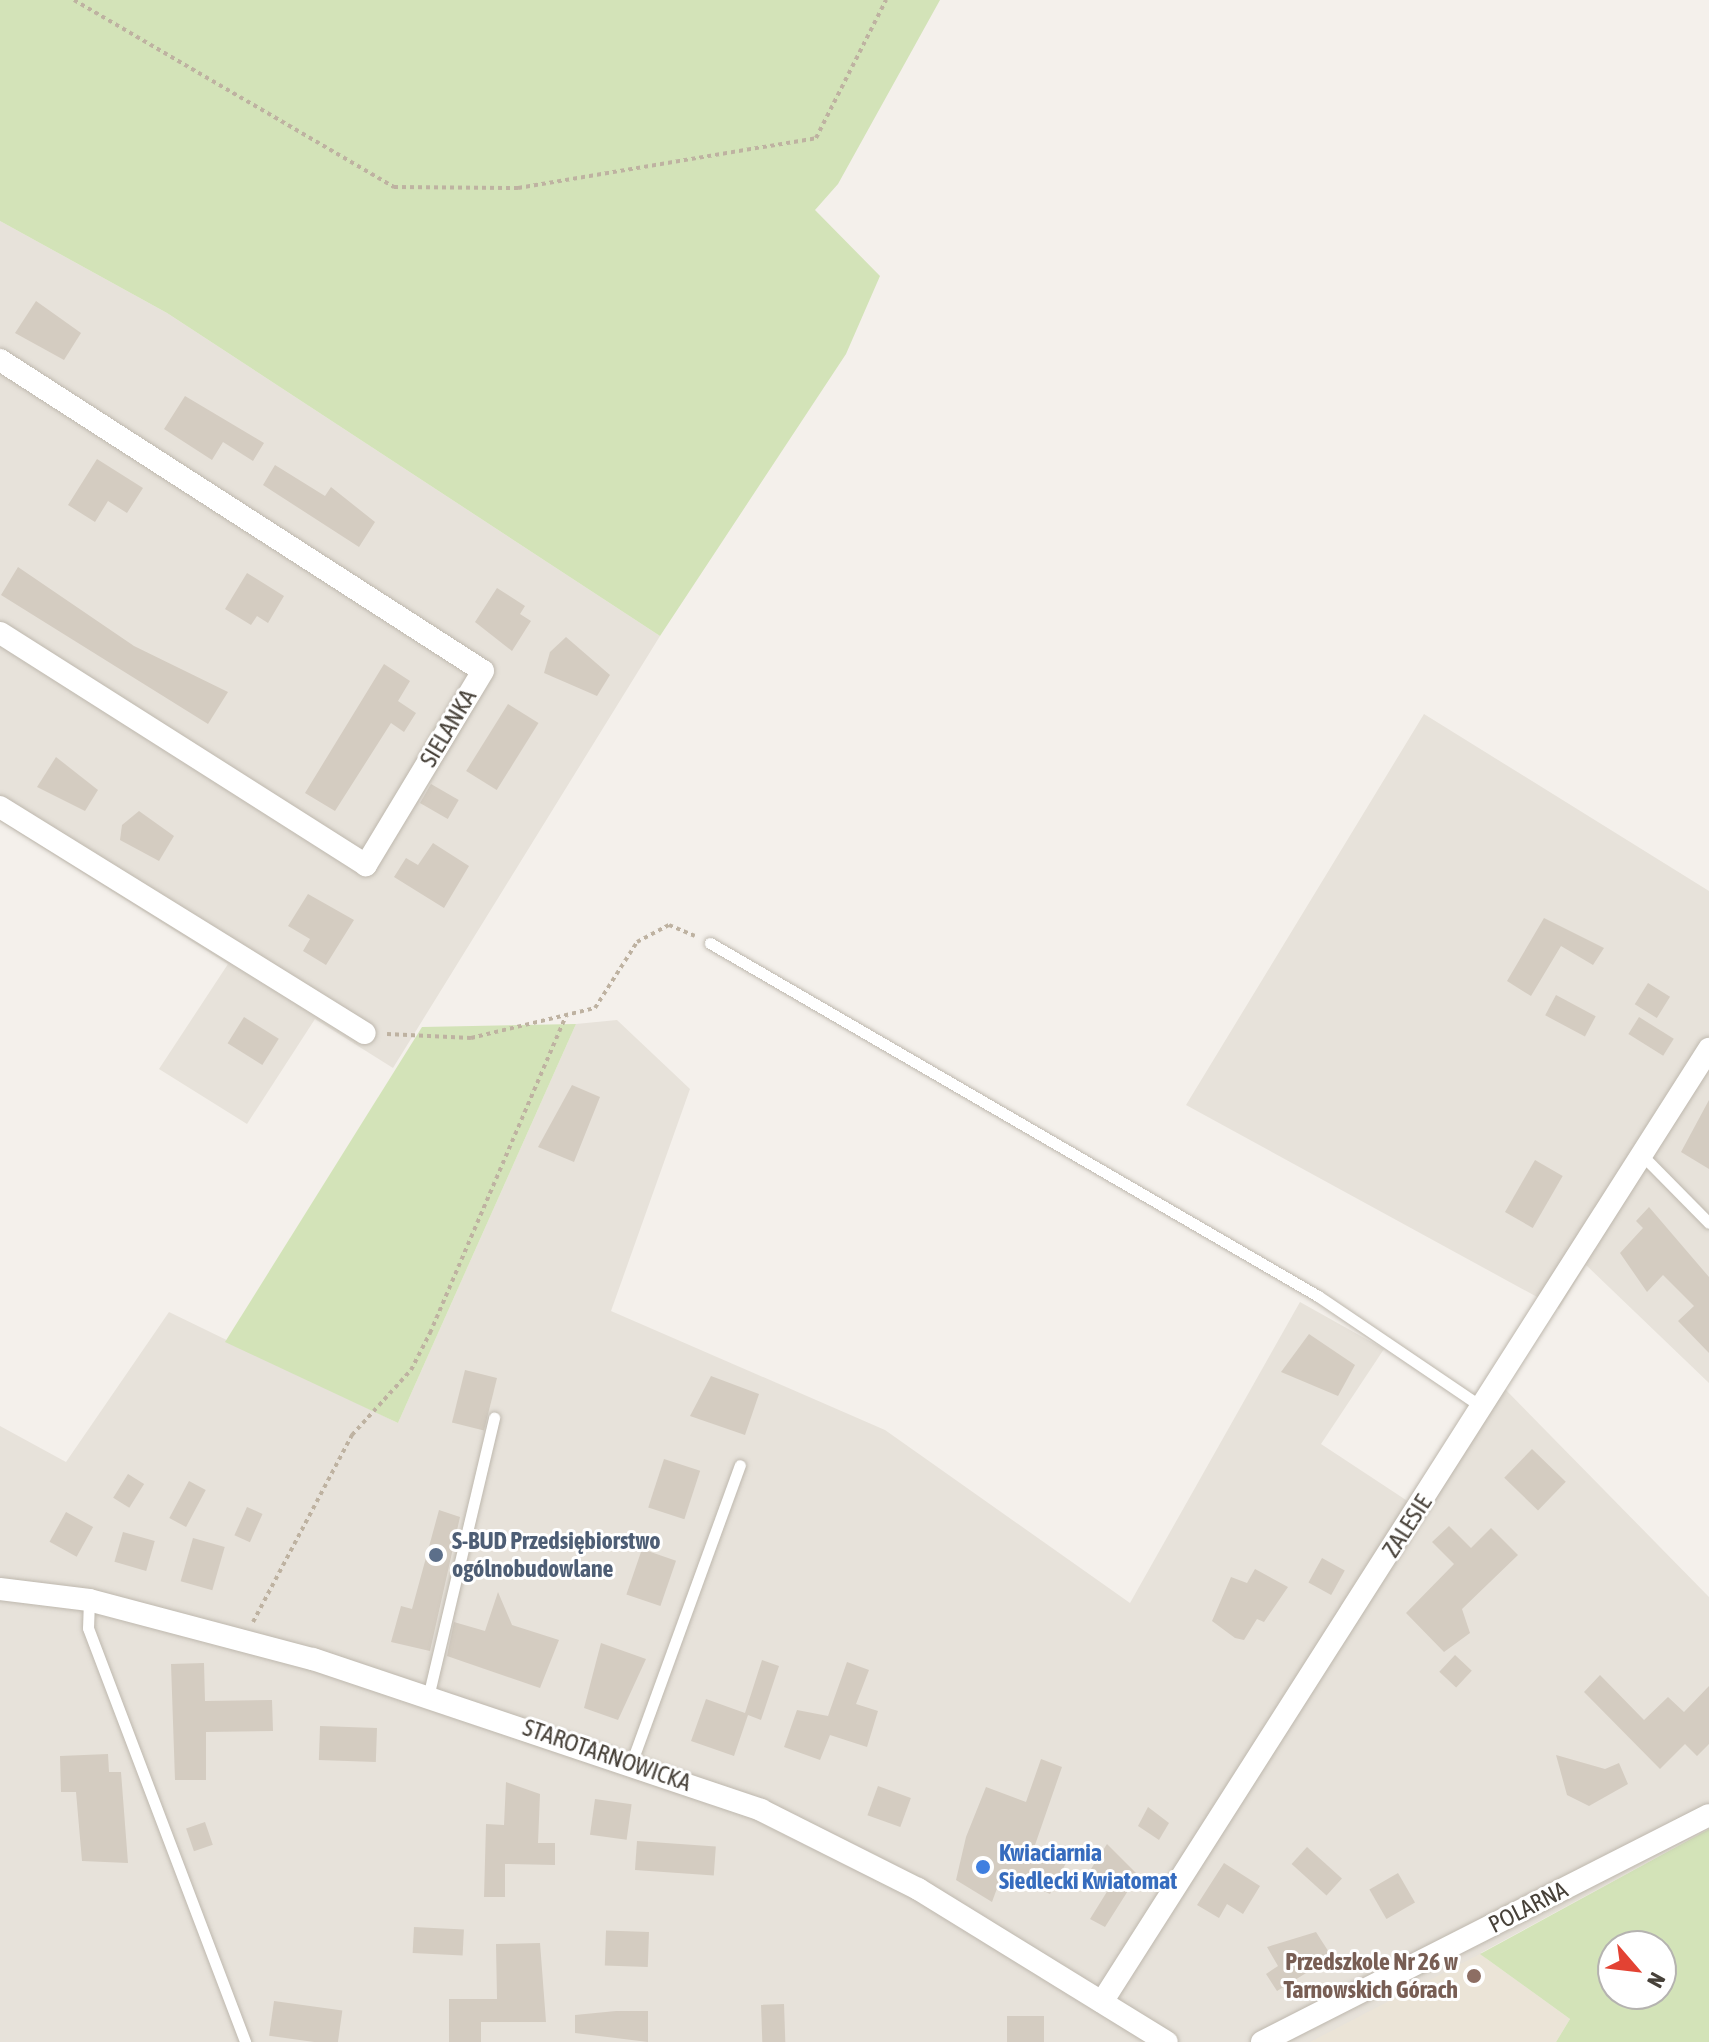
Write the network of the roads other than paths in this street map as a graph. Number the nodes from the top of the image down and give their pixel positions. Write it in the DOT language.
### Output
graph roads {
  1 [pos="0,360"];
  2 [pos="0,633"];
  3 [pos="0,807"];
  4 [pos="710,943"];
  5 [pos="365,1033"];
  6 [pos="1709,1049"];
  7 [pos="1642,1155"];
  8 [pos="1709,1223"];
  9 [pos="1483,1407"];
  10 [pos="494,1418"];
  11 [pos="740,1465"];
  12 [pos="0,1589"];
  13 [pos="89,1600"];
  14 [pos="429,1693"];
  15 [pos="631,1764"];
  16 [pos="1709,1815"];
  17 [pos="1102,2002"];
  18 [pos="245,2042"];
  19 [pos="1167,2042"];
  20 [pos="1262,2042"];
  1 -- 2 [label="street, SIELANKA"];
  3 -- 5 [label="street"];
  4 -- 9 [label="lane"];
  6 -- 7 [label="street, ZALESIE"];
  7 -- 8 [label="lane"];
  7 -- 9 [label="street, ZALESIE"];
  9 -- 17 [label="street, ZALESIE"];
  10 -- 14 [label="lane"];
  11 -- 15 [label="lane"];
  12 -- 13 [label="street, STAROTARNOWICKA"];
  13 -- 14 [label="street, STAROTARNOWICKA"];
  13 -- 18 [label="lane"];
  14 -- 15 [label="street, STAROTARNOWICKA"];
  15 -- 17 [label="street, STAROTARNOWICKA"];
  16 -- 20 [label="street, POLARNA"];
  17 -- 19 [label="street, STAROTARNOWICKA"];
}
